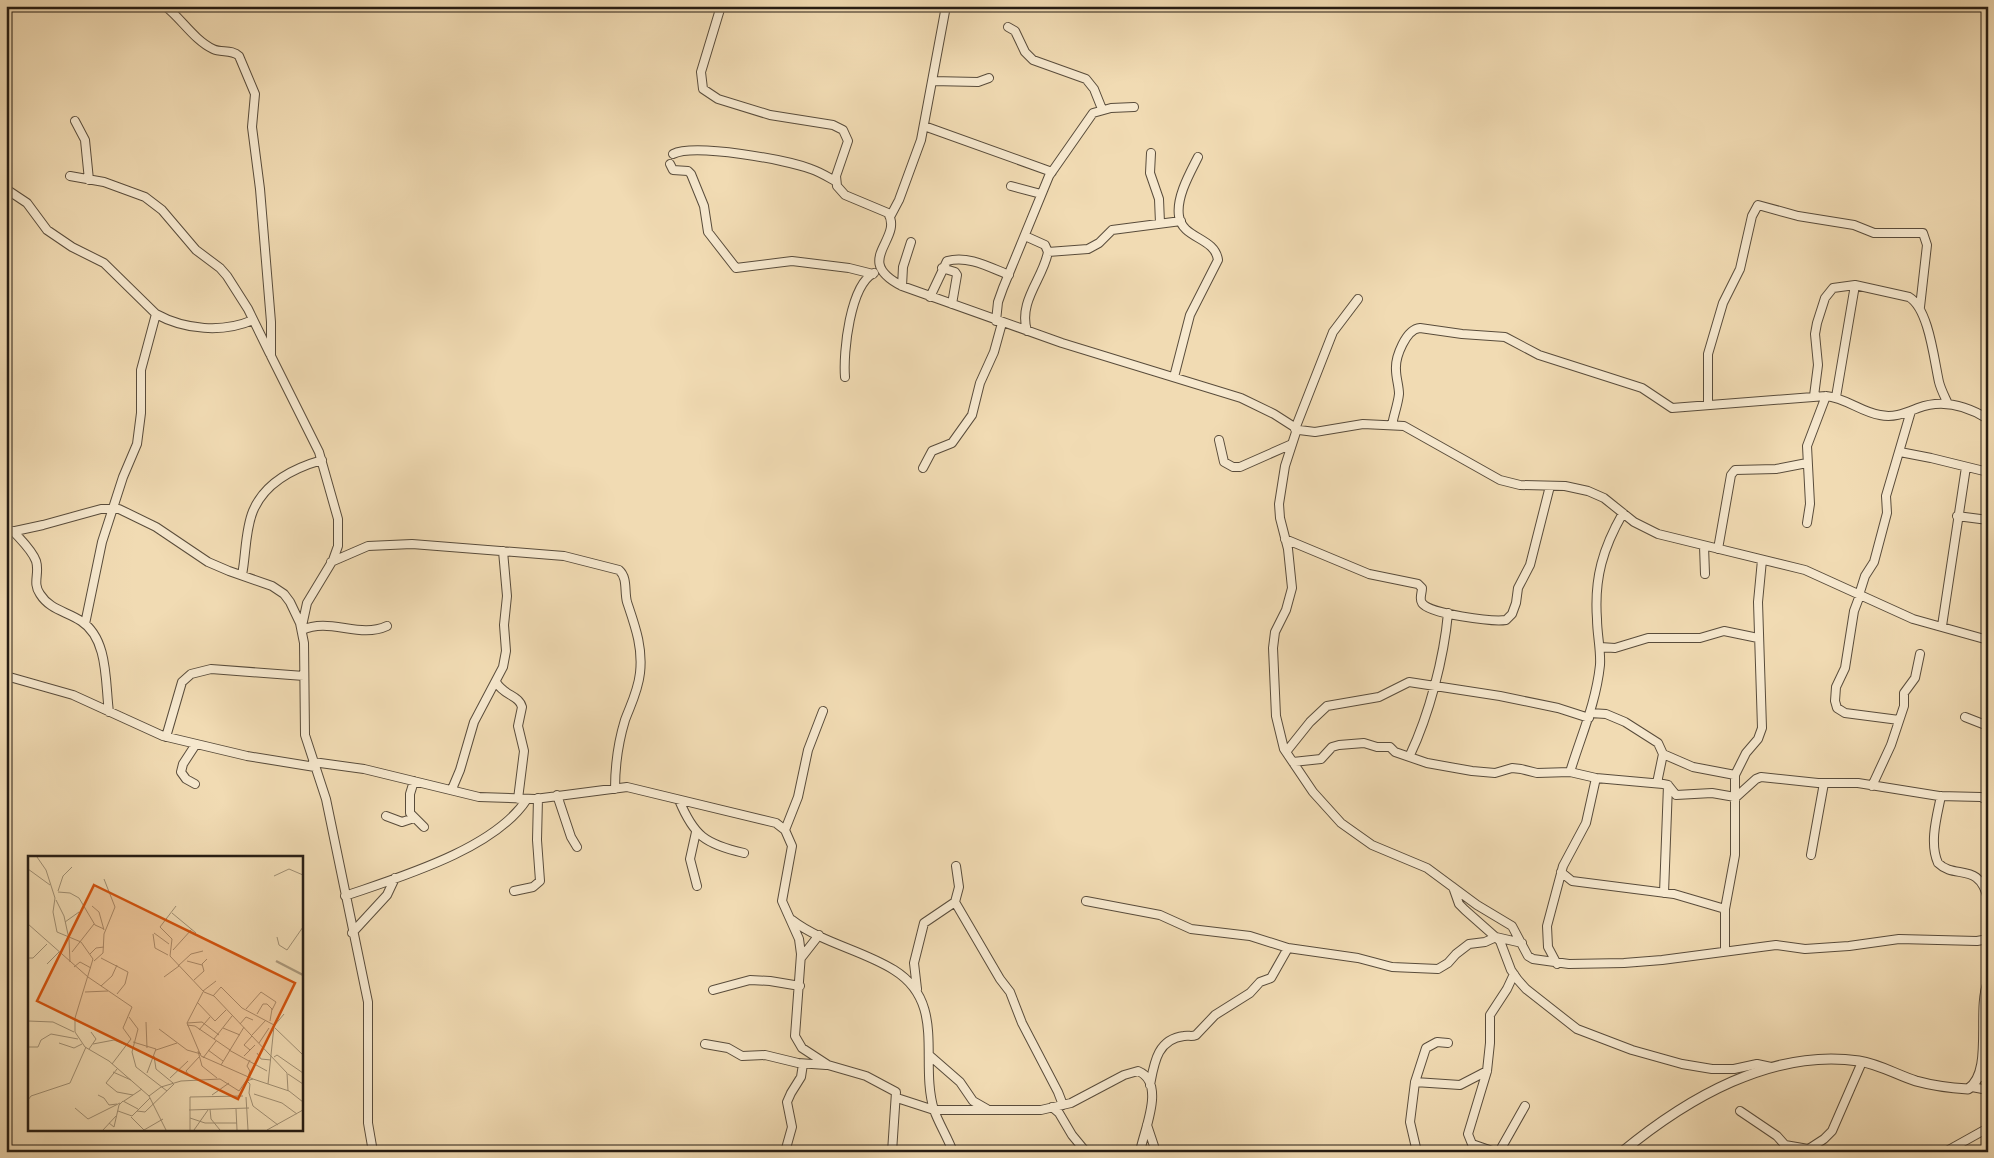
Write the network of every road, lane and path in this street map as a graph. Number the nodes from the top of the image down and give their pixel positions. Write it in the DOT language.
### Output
graph roads {
  1 [pos="165,6"];
  2 [pos="721,6"];
  3 [pos="946,6"];
  4 [pos="1008,28"];
  5 [pos="988,78"];
  6 [pos="932,81"];
  7 [pos="1134,107"];
  8 [pos="1102,110"];
  9 [pos="75,121"];
  10 [pos="924,126"];
  11 [pos="1151,153"];
  12 [pos="673,154"];
  13 [pos="1198,157"];
  14 [pos="670,164"];
  15 [pos="1052,172"];
  16 [pos="70,176"];
  17 [pos="89,180"];
  18 [pos="835,181"];
  19 [pos="1011,186"];
  20 [pos="6,189"];
  21 [pos="1041,194"];
  22 [pos="890,217"];
  23 [pos="1181,222"];
  24 [pos="1160,223"];
  25 [pos="1025,236"];
  26 [pos="911,242"];
  27 [pos="1048,252"];
  28 [pos="942,268"];
  29 [pos="877,272"];
  30 [pos="1009,275"];
  31 [pos="1855,285"];
  32 [pos="902,286"];
  33 [pos="930,297"];
  34 [pos="1358,299"];
  35 [pos="952,304"];
  36 [pos="1920,307"];
  37 [pos="156,314"];
  38 [pos="253,320"];
  39 [pos="999,322"];
  40 [pos="1027,331"];
  41 [pos="271,356"];
  42 [pos="845,377"];
  43 [pos="1174,377"];
  44 [pos="1814,396"];
  45 [pos="1826,396"];
  46 [pos="1836,397"];
  47 [pos="1708,404"];
  48 [pos="1948,404"];
  49 [pos="1911,411"];
  50 [pos="1988,419"];
  51 [pos="1392,425"];
  52 [pos="1296,429"];
  53 [pos="1219,440"];
  54 [pos="1292,444"];
  55 [pos="1900,452"];
  56 [pos="322,460"];
  57 [pos="1807,463"];
  58 [pos="1966,467"];
  59 [pos="924,468"];
  60 [pos="1988,472"];
  61 [pos="1550,486"];
  62 [pos="112,509"];
  63 [pos="1623,513"];
  64 [pos="1958,516"];
  65 [pos="1988,520"];
  66 [pos="1807,523"];
  67 [pos="8,532"];
  68 [pos="1286,539"];
  69 [pos="1704,546"];
  70 [pos="1718,549"];
  71 [pos="502,551"];
  72 [pos="1762,560"];
  73 [pos="331,562"];
  74 [pos="1705,574"];
  75 [pos="242,575"];
  76 [pos="1860,595"];
  77 [pos="1448,614"];
  78 [pos="84,624"];
  79 [pos="387,626"];
  80 [pos="1942,626"];
  81 [pos="302,629"];
  82 [pos="1758,638"];
  83 [pos="1988,640"];
  84 [pos="1600,647"];
  85 [pos="1920,654"];
  86 [pos="6,676"];
  87 [pos="304,676"];
  88 [pos="496,682"];
  89 [pos="1433,685"];
  90 [pos="109,712"];
  91 [pos="823,712"];
  92 [pos="1590,715"];
  93 [pos="1965,717"];
  94 [pos="1899,720"];
  95 [pos="1988,726"];
  96 [pos="166,737"];
  97 [pos="196,744"];
  98 [pos="1286,752"];
  99 [pos="1663,754"];
  100 [pos="1410,756"];
  101 [pos="1293,762"];
  102 [pos="314,765"];
  103 [pos="1570,772"];
  104 [pos="1735,776"];
  105 [pos="1596,778"];
  106 [pos="414,781"];
  107 [pos="1657,783"];
  108 [pos="1824,783"];
  109 [pos="195,784"];
  110 [pos="1668,785"];
  111 [pos="1872,786"];
  112 [pos="615,788"];
  113 [pos="452,789"];
  114 [pos="557,795"];
  115 [pos="1941,796"];
  116 [pos="1735,797"];
  117 [pos="538,798"];
  118 [pos="523,799"];
  119 [pos="679,800"];
  120 [pos="1988,801"];
  121 [pos="386,816"];
  122 [pos="414,818"];
  123 [pos="424,827"];
  124 [pos="785,830"];
  125 [pos="696,832"];
  126 [pos="577,847"];
  127 [pos="744,853"];
  128 [pos="1811,855"];
  129 [pos="956,866"];
  130 [pos="1562,872"];
  131 [pos="394,878"];
  132 [pos="697,886"];
  133 [pos="1452,887"];
  134 [pos="514,891"];
  135 [pos="1664,892"];
  136 [pos="345,896"];
  137 [pos="1988,899"];
  138 [pos="1086,901"];
  139 [pos="954,902"];
  140 [pos="1725,909"];
  141 [pos="790,918"];
  142 [pos="352,933"];
  143 [pos="819,935"];
  144 [pos="1496,937"];
  145 [pos="1988,939"];
  146 [pos="1522,943"];
  147 [pos="1288,948"];
  148 [pos="1725,951"];
  149 [pos="801,958"];
  150 [pos="1557,964"];
  151 [pos="1514,974"];
  152 [pos="1988,983"];
  153 [pos="800,986"];
  154 [pos="713,990"];
  155 [pos="918,993"];
  156 [pos="1448,1043"];
  157 [pos="705,1044"];
  158 [pos="929,1055"];
  159 [pos="1862,1062"];
  160 [pos="803,1064"];
  161 [pos="828,1065"];
  162 [pos="1771,1068"];
  163 [pos="1487,1071"];
  164 [pos="1984,1075"];
  165 [pos="1415,1082"];
  166 [pos="1150,1087"];
  167 [pos="1972,1087"];
  168 [pos="1988,1090"];
  169 [pos="896,1098"];
  170 [pos="1063,1105"];
  171 [pos="1525,1106"];
  172 [pos="1052,1108"];
  173 [pos="934,1110"];
  174 [pos="989,1110"];
  175 [pos="1740,1111"];
  176 [pos="1147,1125"];
  177 [pos="1988,1128"];
  178 [pos="1806,1150"];
  179 [pos="373,1152"];
  180 [pos="785,1152"];
  181 [pos="892,1152"];
  182 [pos="953,1152"];
  183 [pos="1086,1152"];
  184 [pos="1140,1152"];
  185 [pos="1156,1152"];
  186 [pos="1416,1152"];
  187 [pos="1495,1152"];
  188 [pos="1499,1152"];
  189 [pos="1622,1152"];
  190 [pos="1944,1152"];
  1 -- 41 [label="street"];
  2 -- 18 [label="street"];
  3 -- 6 [label="street"];
  4 -- 8 [label="street"];
  5 -- 6 [label="street"];
  6 -- 10 [label="street"];
  7 -- 8 [label="street"];
  8 -- 15 [label="street"];
  9 -- 17 [label="street"];
  10 -- 15 [label="street"];
  10 -- 22 [label="street"];
  11 -- 24 [label="street"];
  12 -- 18 [label="street"];
  13 -- 23 [label="street"];
  14 -- 29 [label="street"];
  15 -- 21 [label="street"];
  16 -- 17 [label="street"];
  17 -- 38 [label="street"];
  18 -- 22 [label="street"];
  19 -- 21 [label="street"];
  20 -- 37 [label="street"];
  21 -- 25 [label="street"];
  22 -- 29 [label="street"];
  23 -- 24 [label="street"];
  23 -- 43 [label="street"];
  24 -- 27 [label="street"];
  25 -- 27 [label="street"];
  25 -- 30 [label="street"];
  26 -- 32 [label="street"];
  27 -- 40 [label="street"];
  28 -- 30 [label="street"];
  28 -- 33 [label="street"];
  28 -- 35 [label="street"];
  29 -- 32 [label="street"];
  29 -- 42 [label="street"];
  30 -- 39 [label="street"];
  31 -- 36 [label="street"];
  31 -- 44 [label="street"];
  31 -- 46 [label="street"];
  32 -- 33 [label="street"];
  33 -- 35 [label="street"];
  34 -- 52 [label="street"];
  35 -- 39 [label="street"];
  36 -- 47 [label="street"];
  36 -- 48 [label="street"];
  37 -- 38 [label="street"];
  37 -- 62 [label="street"];
  38 -- 41 [label="street"];
  39 -- 40 [label="street"];
  39 -- 59 [label="street"];
  40 -- 43 [label="street"];
  41 -- 56 [label="street"];
  43 -- 52 [label="street"];
  44 -- 45 [label="street"];
  44 -- 47 [label="street"];
  45 -- 46 [label="street"];
  45 -- 57 [label="street"];
  46 -- 49 [label="street"];
  47 -- 51 [label="street"];
  48 -- 49 [label="street"];
  48 -- 50 [label="street"];
  49 -- 55 [label="street"];
  51 -- 52 [label="street"];
  51 -- 61 [label="street"];
  52 -- 54 [label="street"];
  53 -- 54 [label="street"];
  54 -- 68 [label="street"];
  55 -- 58 [label="street"];
  55 -- 76 [label="street"];
  56 -- 73 [label="street"];
  56 -- 75 [label="street"];
  57 -- 66 [label="street"];
  57 -- 70 [label="street"];
  58 -- 60 [label="street"];
  58 -- 64 [label="street"];
  61 -- 63 [label="street"];
  61 -- 77 [label="street"];
  62 -- 67 [label="street"];
  62 -- 75 [label="street"];
  62 -- 78 [label="street"];
  63 -- 69 [label="street"];
  63 -- 84 [label="street"];
  64 -- 65 [label="street"];
  64 -- 80 [label="street"];
  67 -- 78 [label="street"];
  68 -- 77 [label="street"];
  68 -- 98 [label="street"];
  69 -- 70 [label="street"];
  69 -- 74 [label="street"];
  70 -- 72 [label="street"];
  71 -- 73 [label="street"];
  71 -- 88 [label="street"];
  71 -- 112 [label="street"];
  72 -- 76 [label="street"];
  72 -- 82 [label="street"];
  73 -- 81 [label="street"];
  75 -- 81 [label="street"];
  76 -- 80 [label="street"];
  76 -- 94 [label="street"];
  77 -- 89 [label="street"];
  78 -- 90 [label="street"];
  79 -- 81 [label="street"];
  80 -- 83 [label="street"];
  81 -- 87 [label="street"];
  82 -- 84 [label="street"];
  82 -- 104 [label="street"];
  84 -- 92 [label="street"];
  85 -- 94 [label="street"];
  86 -- 90 [label="street"];
  87 -- 96 [label="street"];
  87 -- 102 [label="street"];
  88 -- 113 [label="street"];
  88 -- 118 [label="street"];
  89 -- 92 [label="street"];
  89 -- 98 [label="street"];
  89 -- 100 [label="street"];
  90 -- 96 [label="street"];
  91 -- 124 [label="street"];
  92 -- 99 [label="street"];
  92 -- 103 [label="street"];
  93 -- 95 [label="street"];
  94 -- 111 [label="street"];
  96 -- 97 [label="street"];
  97 -- 102 [label="street"];
  97 -- 109 [label="street"];
  98 -- 101 [label="street"];
  99 -- 104 [label="street"];
  99 -- 107 [label="street"];
  100 -- 101 [label="street"];
  100 -- 103 [label="street"];
  101 -- 133 [label="street"];
  102 -- 106 [label="street"];
  102 -- 136 [label="street"];
  103 -- 105 [label="street"];
  104 -- 116 [label="street"];
  105 -- 107 [label="street"];
  105 -- 130 [label="street"];
  106 -- 113 [label="street"];
  106 -- 122 [label="street"];
  107 -- 110 [label="street"];
  108 -- 111 [label="street"];
  108 -- 116 [label="street"];
  108 -- 128 [label="street"];
  110 -- 116 [label="street"];
  110 -- 135 [label="street"];
  111 -- 115 [label="street"];
  112 -- 114 [label="street"];
  112 -- 119 [label="street"];
  113 -- 118 [label="street"];
  114 -- 117 [label="street"];
  114 -- 126 [label="street"];
  115 -- 120 [label="street"];
  115 -- 137 [label="street"];
  116 -- 140 [label="street"];
  117 -- 118 [label="street"];
  117 -- 134 [label="street"];
  118 -- 131 [label="street"];
  119 -- 124 [label="street"];
  119 -- 125 [label="street"];
  121 -- 122 [label="street"];
  122 -- 123 [label="street"];
  124 -- 141 [label="street"];
  125 -- 127 [label="street"];
  125 -- 132 [label="street"];
  129 -- 139 [label="street"];
  130 -- 135 [label="street"];
  130 -- 150 [label="street"];
  131 -- 136 [label="street"];
  131 -- 142 [label="street"];
  133 -- 144 [label="street"];
  133 -- 146 [label="street"];
  135 -- 140 [label="street"];
  136 -- 142 [label="street"];
  138 -- 147 [label="street"];
  139 -- 155 [label="street"];
  139 -- 170 [label="street"];
  140 -- 148 [label="street"];
  141 -- 143 [label="street"];
  141 -- 149 [label="street"];
  142 -- 179 [label="street"];
  143 -- 149 [label="street"];
  143 -- 155 [label="street"];
  144 -- 146 [label="street"];
  144 -- 147 [label="street"];
  144 -- 151 [label="street"];
  145 -- 148 [label="street"];
  146 -- 150 [label="street"];
  147 -- 166 [label="street"];
  148 -- 150 [label="street"];
  149 -- 153 [label="street"];
  151 -- 162 [label="street"];
  151 -- 163 [label="street"];
  152 -- 164 [label="street"];
  153 -- 154 [label="street"];
  153 -- 161 [label="street"];
  155 -- 158 [label="street"];
  156 -- 165 [label="street"];
  157 -- 160 [label="street"];
  158 -- 173 [label="street"];
  158 -- 174 [label="street"];
  159 -- 162 [label="street"];
  159 -- 167 [label="street"];
  159 -- 178 [label="street"];
  160 -- 161 [label="street"];
  160 -- 180 [label="street"];
  161 -- 169 [label="street"];
  162 -- 189 [label="street"];
  163 -- 165 [label="street"];
  163 -- 187 [label="street"];
  164 -- 167 [label="street"];
  165 -- 186 [label="street"];
  166 -- 170 [label="street"];
  166 -- 176 [label="street"];
  167 -- 168 [label="street"];
  169 -- 173 [label="street"];
  169 -- 181 [label="street"];
  170 -- 172 [label="street"];
  171 -- 188 [label="street"];
  172 -- 174 [label="street"];
  172 -- 183 [label="street"];
  173 -- 174 [label="street"];
  173 -- 182 [label="street"];
  175 -- 178 [label="street"];
  176 -- 184 [label="street"];
  176 -- 185 [label="street"];
  177 -- 190 [label="street"];
}
